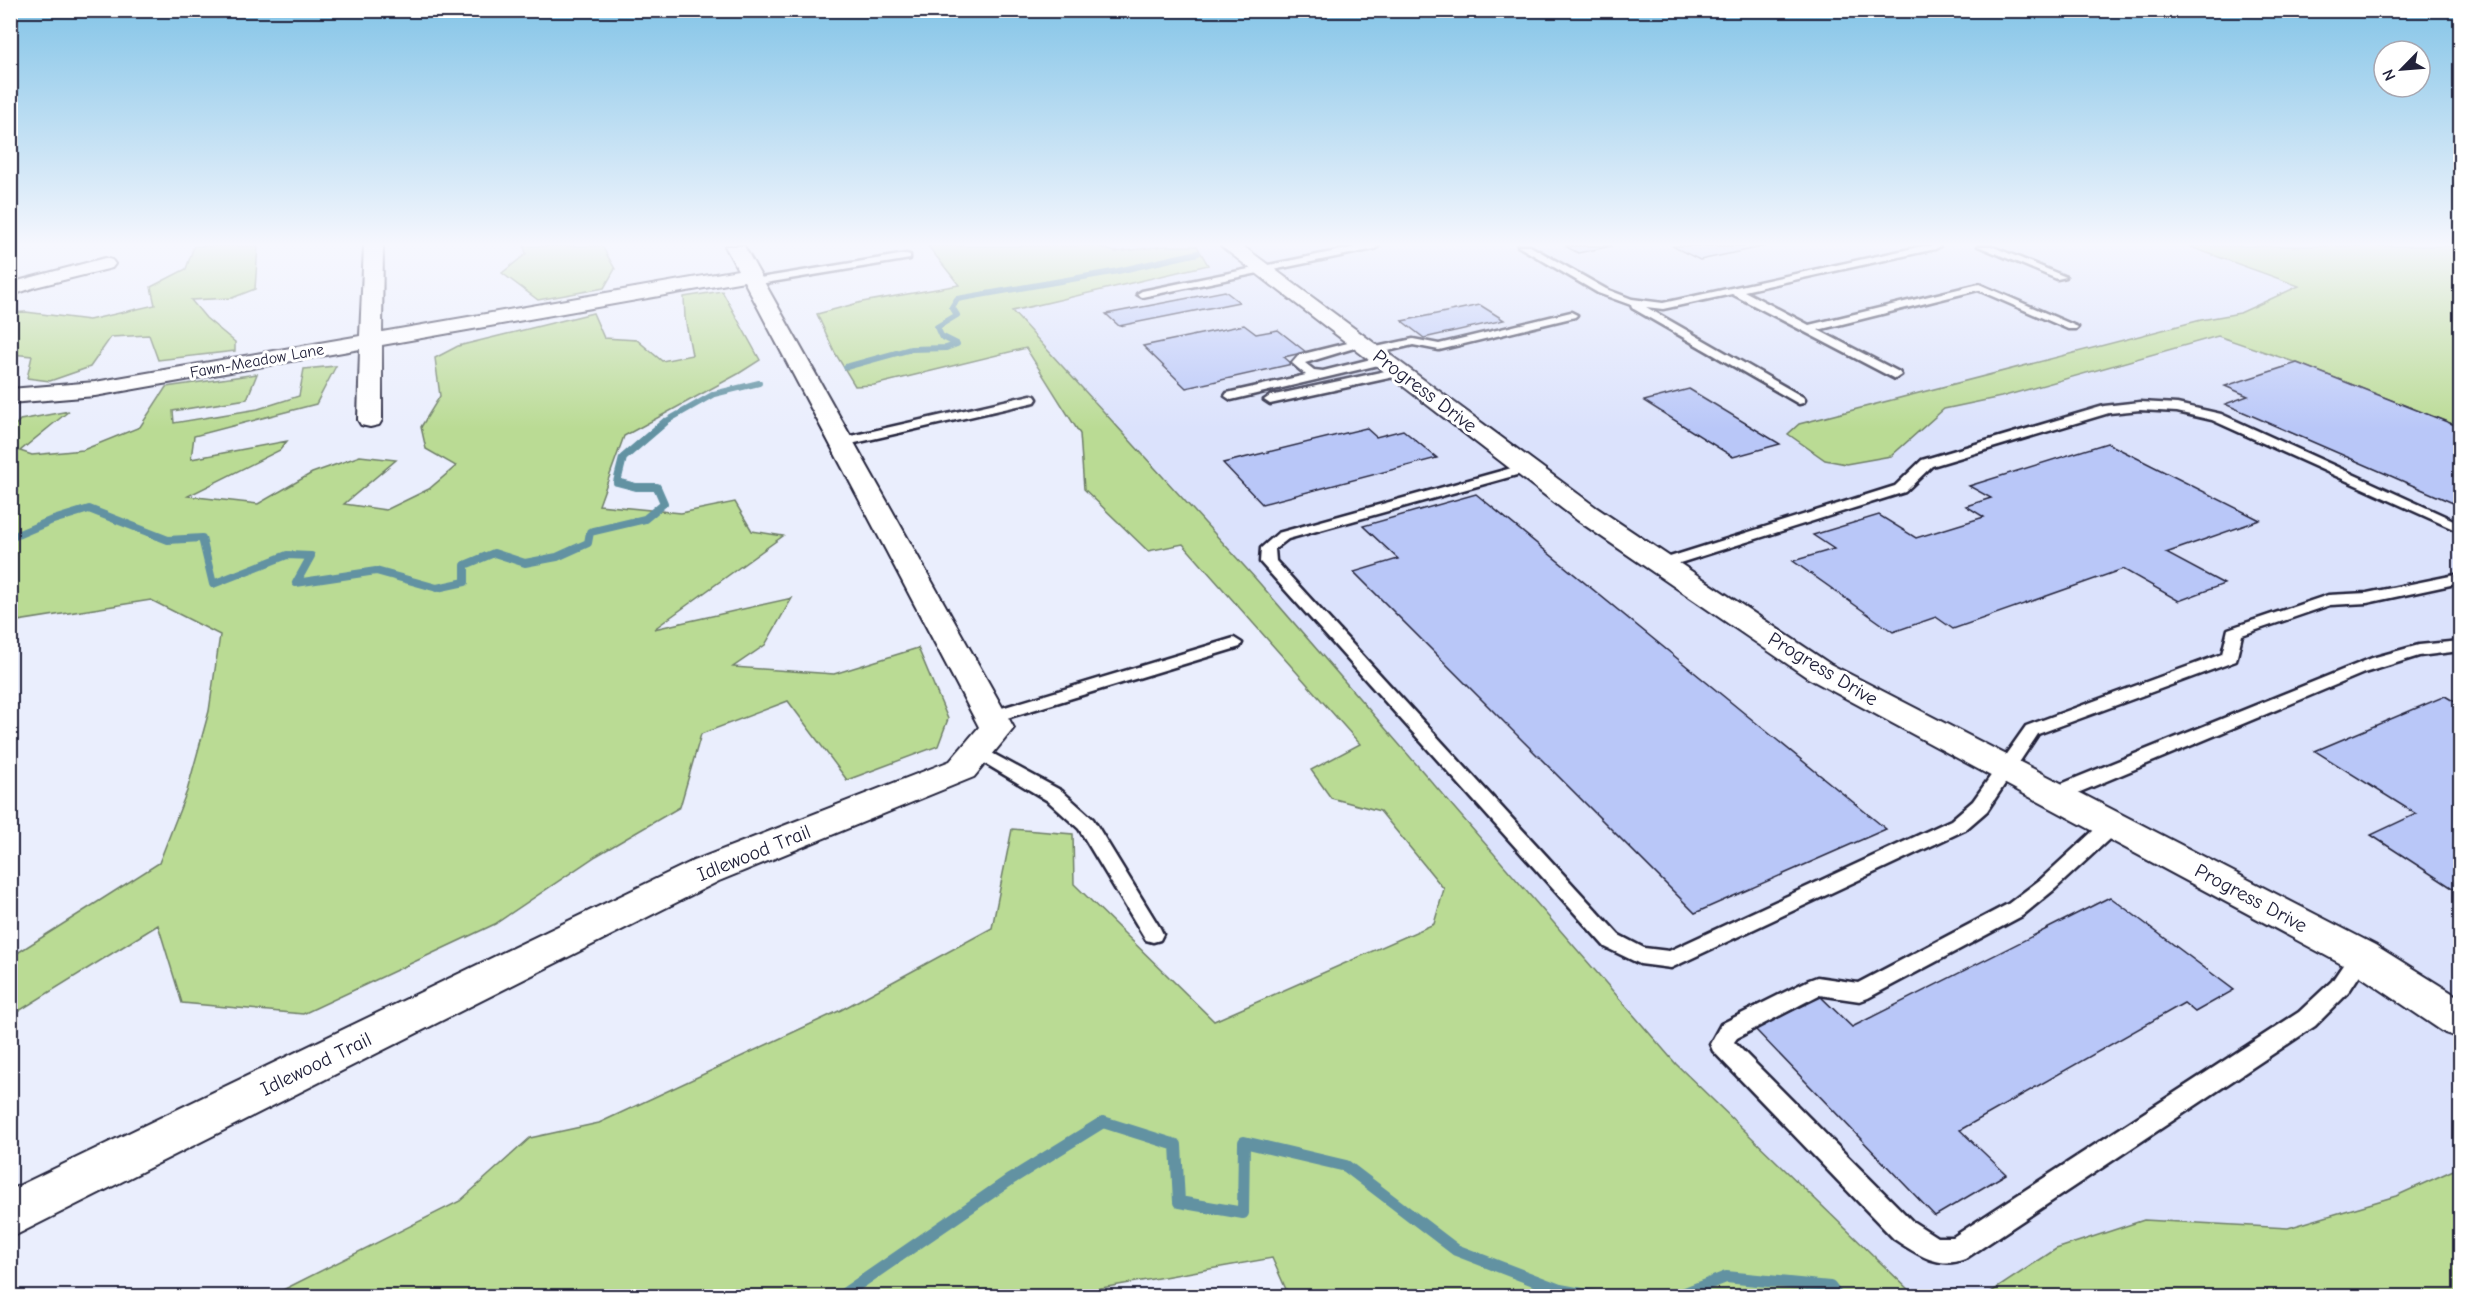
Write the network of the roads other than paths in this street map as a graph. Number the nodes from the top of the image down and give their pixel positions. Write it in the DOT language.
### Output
graph roads {
  1 [pos="372,307"];
  2 [pos="543,307"];
  3 [pos="768,307"];
  4 [pos="1312,307"];
  5 [pos="1639,307"];
  6 [pos="1766,307"];
  7 [pos="1898,307"];
  8 [pos="2026,307"];
  9 [pos="1571,315"];
  10 [pos="2073,327"];
  11 [pos="1808,329"];
  12 [pos="371,341"];
  13 [pos="1378,357"];
  14 [pos="1323,374"];
  15 [pos="1894,375"];
  16 [pos="10,396"];
  17 [pos="1231,396"];
  18 [pos="1031,399"];
  19 [pos="1270,400"];
  20 [pos="1799,400"];
  21 [pos="370,420"];
  22 [pos="842,442"];
  23 [pos="1527,468"];
  24 [pos="2460,528"];
  25 [pos="1662,564"];
  26 [pos="2460,579"];
  27 [pos="1234,643"];
  28 [pos="2460,646"];
  29 [pos="991,717"];
  30 [pos="977,751"];
  31 [pos="2007,769"];
  32 [pos="2054,795"];
  33 [pos="2112,825"];
  34 [pos="1153,934"];
  35 [pos="2361,956"];
  36 [pos="2460,1020"];
  37 [pos="10,1215"];
  1 -- 12 [label="street"];
  2 -- 12 [label="street, Fawn-Meadow Lane"];
  3 -- 22 [label="street"];
  4 -- 13 [label="street, Progress Drive"];
  5 -- 20 [label="lane"];
  6 -- 11 [label="lane"];
  7 -- 11 [label="lane"];
  8 -- 10 [label="lane"];
  9 -- 13 [label="lane"];
  11 -- 15 [label="lane"];
  12 -- 16 [label="street, Fawn-Meadow Lane"];
  12 -- 21 [label="street"];
  13 -- 14 [label="lane"];
  13 -- 14 [label="lane"];
  13 -- 19 [label="lane"];
  13 -- 23 [label="street, Progress Drive"];
  14 -- 17 [label="lane"];
  18 -- 22 [label="lane"];
  22 -- 29 [label="street"];
  23 -- 25 [label="street, Progress Drive"];
  23 -- 31 [label="lane"];
  24 -- 25 [label="lane"];
  25 -- 31 [label="street, Progress Drive"];
  26 -- 31 [label="lane"];
  27 -- 29 [label="lane"];
  28 -- 32 [label="lane"];
  29 -- 30 [label="street, Idlewood Trail"];
  30 -- 34 [label="lane"];
  30 -- 37 [label="street, Idlewood Trail"];
  31 -- 32 [label="street, Progress Drive"];
  32 -- 33 [label="street, Progress Drive"];
  33 -- 35 [label="street, Progress Drive"];
  33 -- 35 [label="lane"];
  35 -- 36 [label="street, Progress Drive"];
}
